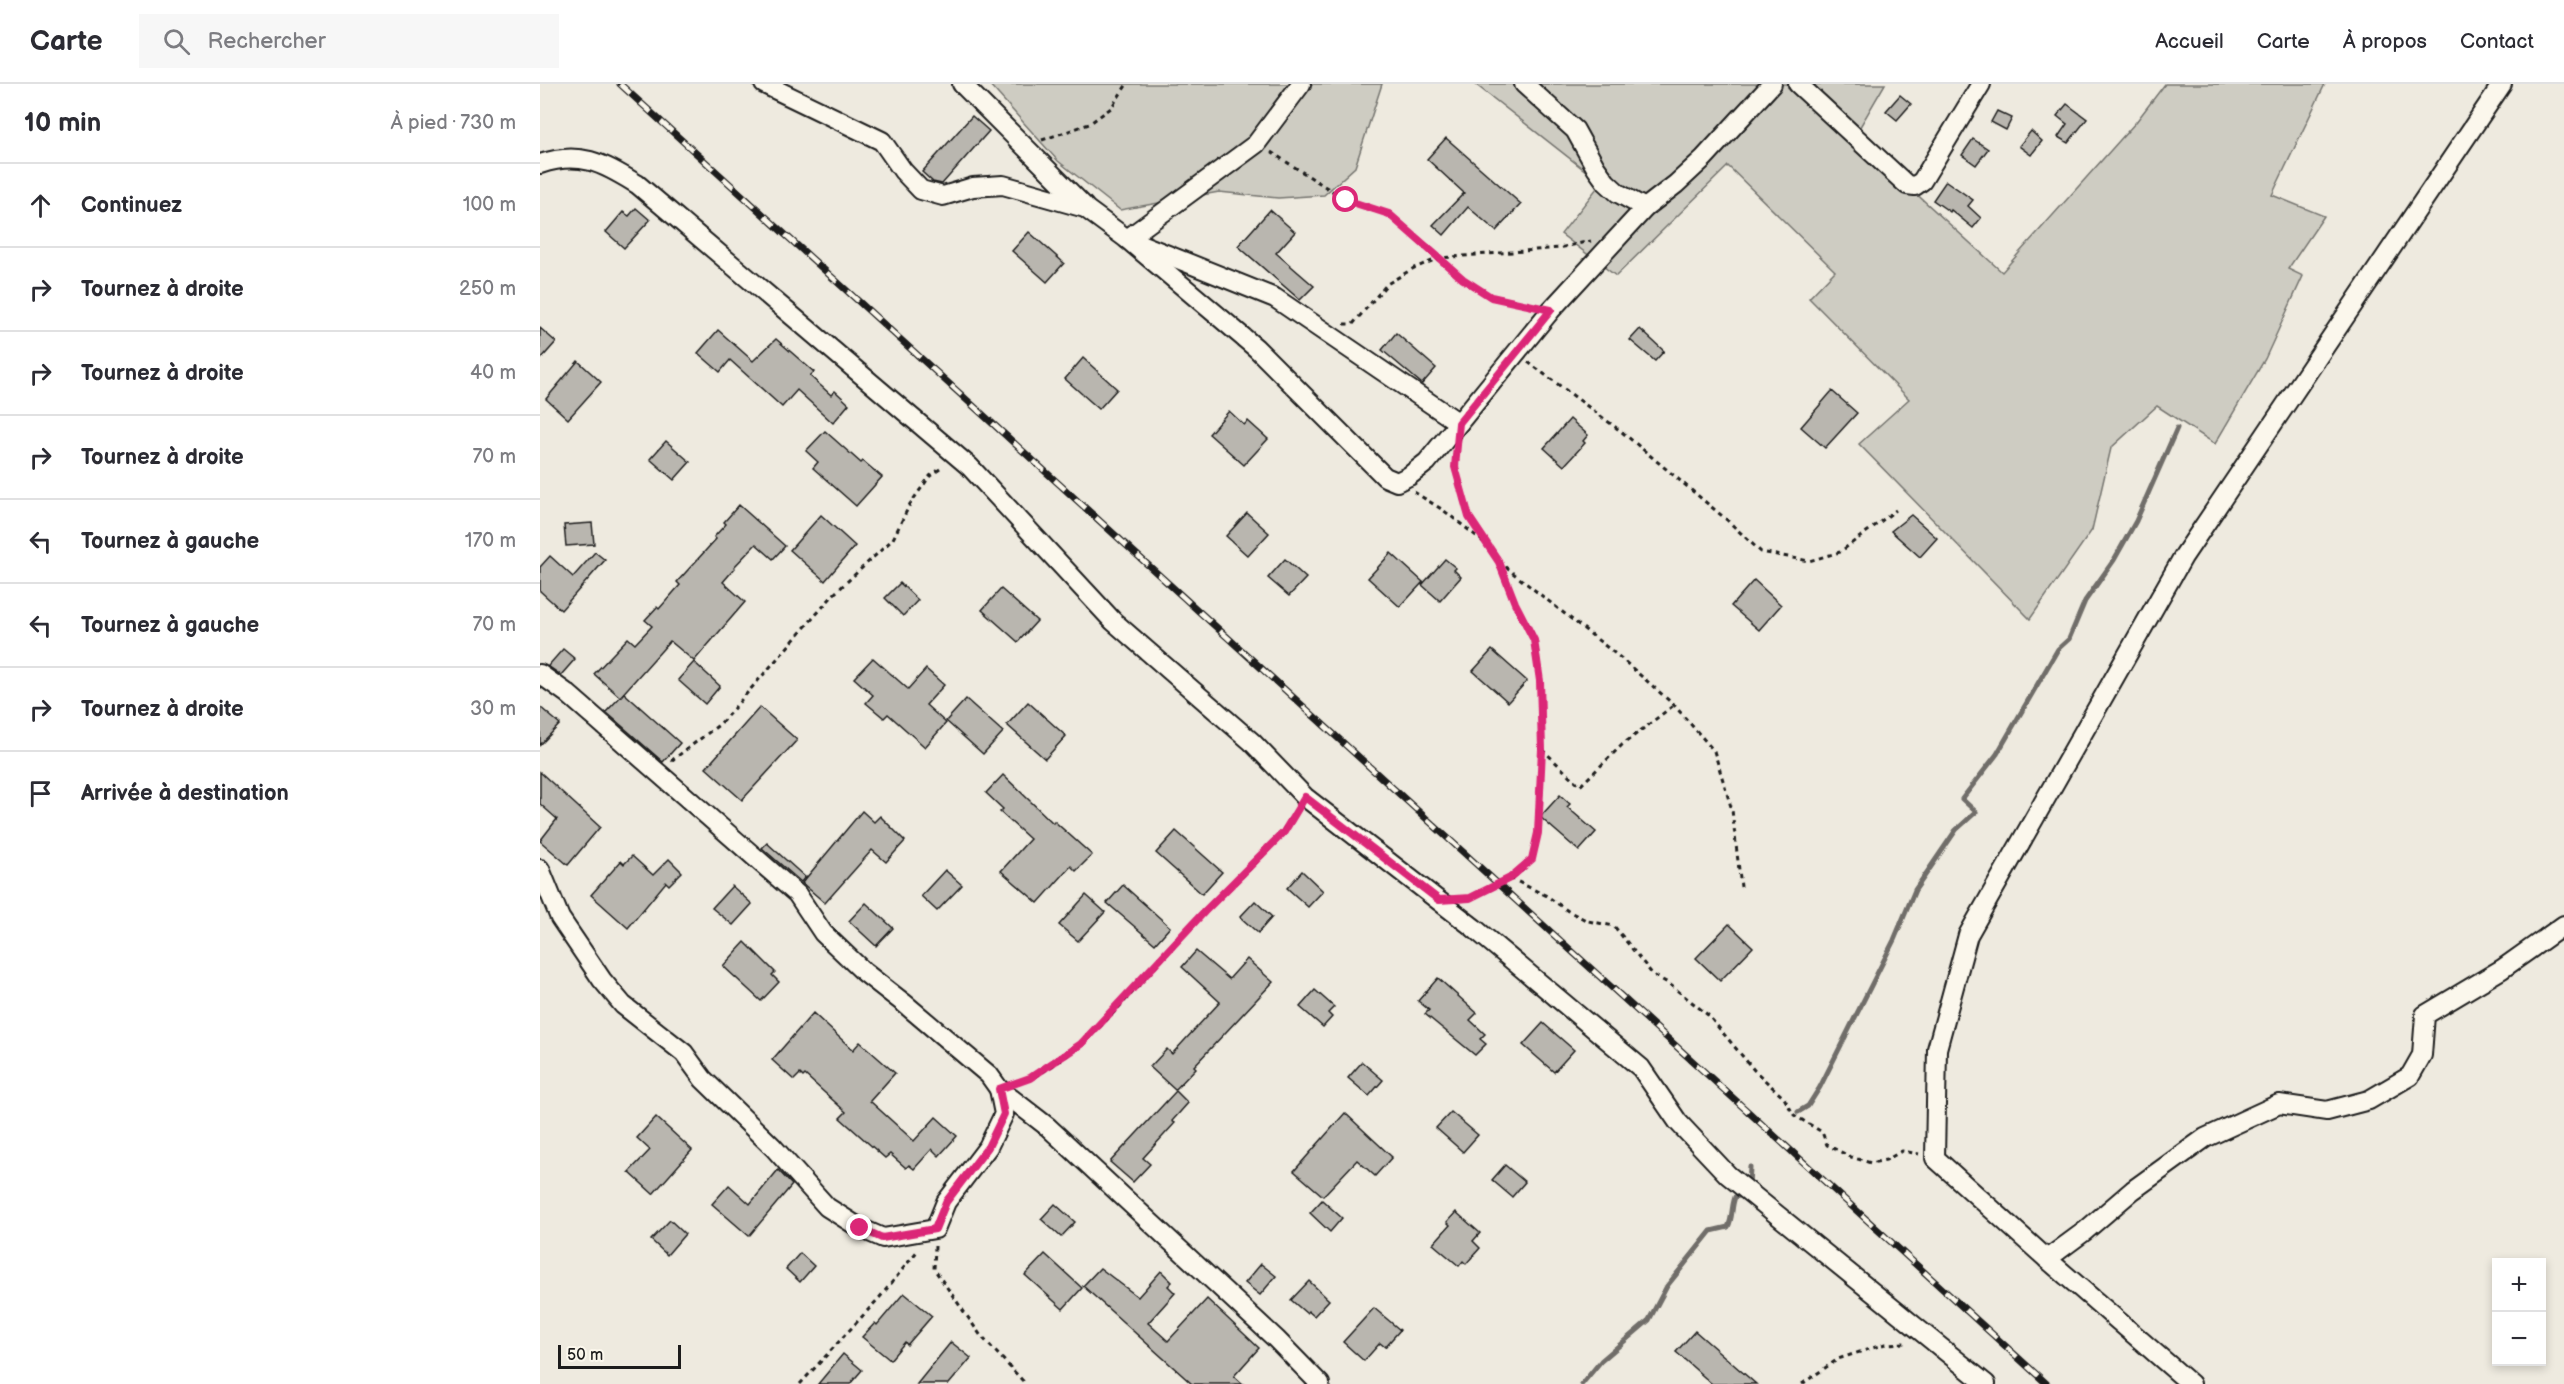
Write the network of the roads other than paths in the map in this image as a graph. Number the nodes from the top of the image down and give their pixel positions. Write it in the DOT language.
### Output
graph roads {
  1 [pos="764,84"];
  2 [pos="962,84"];
  3 [pos="1301,84"];
  4 [pos="1524,84"];
  5 [pos="1772,84"];
  6 [pos="1798,84"];
  7 [pos="1982,84"];
  8 [pos="2502,84"];
  9 [pos="540,164"];
  10 [pos="1085,208"];
  11 [pos="1645,208"];
  12 [pos="1127,239"];
  13 [pos="1459,423"];
  14 [pos="540,674"];
  15 [pos="540,869"];
  16 [pos="2564,925"];
  17 [pos="999,1089"];
  18 [pos="2046,1259"];
  19 [pos="1320,1384"];
  20 [pos="1986,1384"];
  21 [pos="2192,1384"];
  1 -- 10 [label="street"];
  2 -- 10 [label="street"];
  3 -- 12 [label="street"];
  4 -- 11 [label="street"];
  5 -- 11 [label="street"];
  6 -- 7 [label="street"];
  8 -- 18 [label="street"];
  9 -- 20 [label="street"];
  10 -- 12 [label="street"];
  11 -- 13 [label="street"];
  12 -- 13 [label="street"];
  12 -- 13 [label="street"];
  14 -- 17 [label="street"];
  15 -- 17 [label="street"];
  16 -- 18 [label="street"];
  17 -- 19 [label="street"];
  18 -- 21 [label="street"];
}
